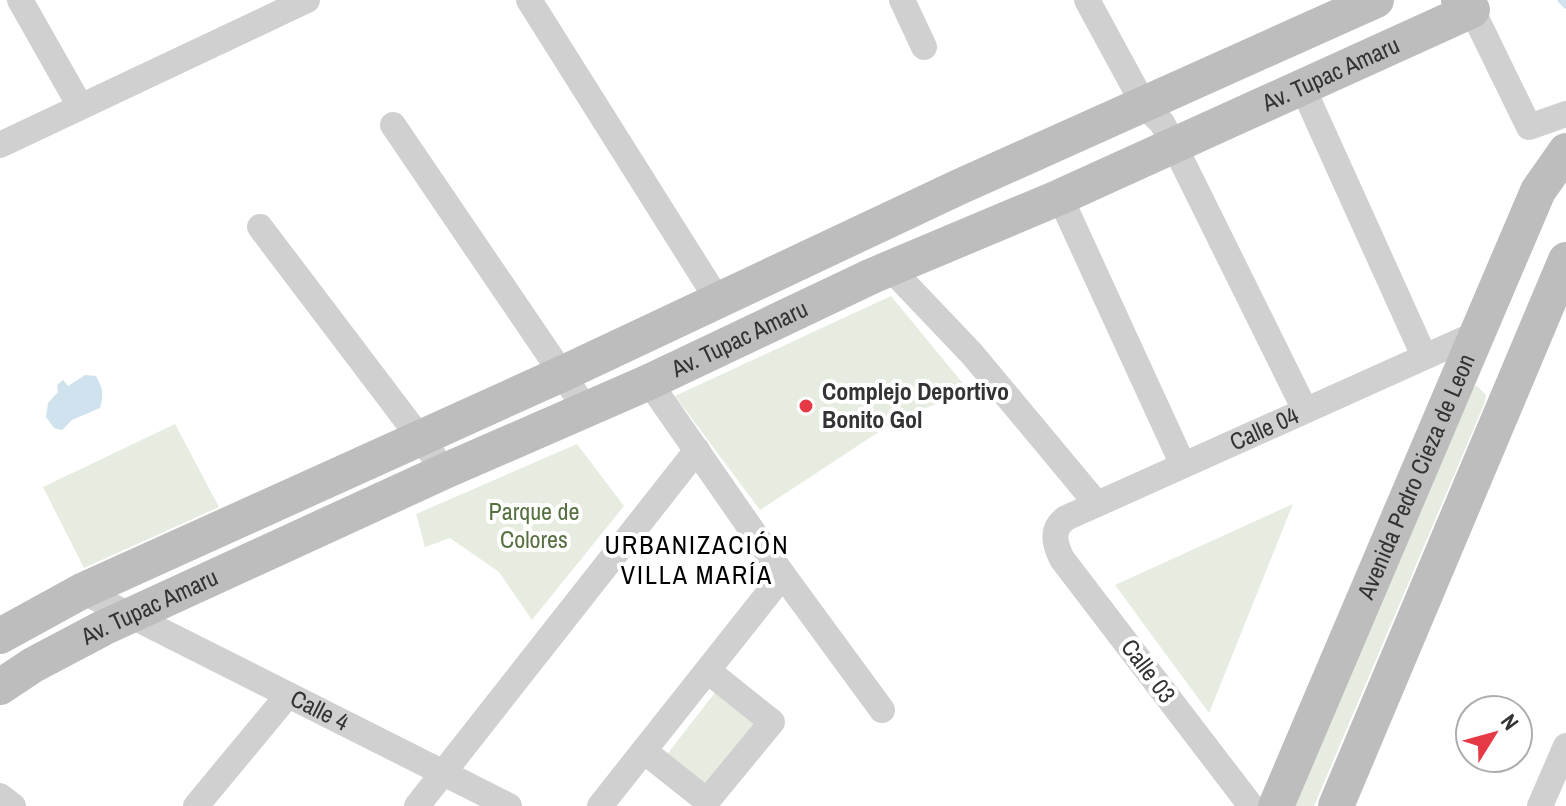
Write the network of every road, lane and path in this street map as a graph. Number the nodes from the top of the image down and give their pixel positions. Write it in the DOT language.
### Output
graph roads {
  1 [pos="20,0"];
  2 [pos="307,0"];
  3 [pos="529,0"];
  4 [pos="902,0"];
  5 [pos="1087,0"];
  6 [pos="1376,0"];
  7 [pos="1466,5"];
  8 [pos="924,47"];
  9 [pos="1302,86"];
  10 [pos="1144,105"];
  11 [pos="80,106"];
  12 [pos="1566,114"];
  13 [pos="393,125"];
  14 [pos="0,145"];
  15 [pos="1174,145"];
  16 [pos="1566,151"];
  17 [pos="1060,197"];
  18 [pos="260,227"];
  19 [pos="1566,260"];
  20 [pos="891,269"];
  21 [pos="719,302"];
  22 [pos="1478,333"];
  23 [pos="1424,356"];
  24 [pos="564,373"];
  25 [pos="649,382"];
  26 [pos="586,409"];
  27 [pos="1305,410"];
  28 [pos="422,438"];
  29 [pos="697,450"];
  30 [pos="1183,465"];
  31 [pos="445,471"];
  32 [pos="1097,504"];
  33 [pos="1055,532"];
  34 [pos="783,575"];
  35 [pos="82,591"];
  36 [pos="130,616"];
  37 [pos="0,636"];
  38 [pos="708,671"];
  39 [pos="0,687"];
  40 [pos="288,695"];
  41 [pos="882,710"];
  42 [pos="1566,746"];
  43 [pos="644,751"];
  44 [pos="443,773"];
  45 [pos="0,796"];
  46 [pos="13,806"];
  47 [pos="196,806"];
  48 [pos="417,806"];
  49 [pos="509,806"];
  50 [pos="600,806"];
  51 [pos="1251,806"];
  52 [pos="1276,806"];
  53 [pos="1336,806"];
  54 [pos="1540,806"];
  1 -- 11 [label="street"];
  2 -- 11 [label="street"];
  3 -- 21 [label="street"];
  4 -- 8 [label="street"];
  5 -- 10 [label="street"];
  6 -- 10 [label="street, Av. Tupac Amaru"];
  7 -- 9 [label="street, Av. Tupac Amaru"];
  7 -- 12 [label="street"];
  9 -- 15 [label="street, Av. Tupac Amaru"];
  9 -- 23 [label="street"];
  10 -- 15 [label="street"];
  10 -- 21 [label="street, Av. Tupac Amaru"];
  11 -- 14 [label="street"];
  13 -- 24 [label="street"];
  15 -- 17 [label="street, Av. Tupac Amaru"];
  15 -- 27 [label="street"];
  16 -- 22 [label="street, Avenida Pedro Cieza de Leon"];
  17 -- 20 [label="street, Av. Tupac Amaru"];
  17 -- 30 [label="street"];
  18 -- 28 [label="street"];
  19 -- 53 [label="street"];
  20 -- 25 [label="street, Av. Tupac Amaru"];
  20 -- 32 [label="street"];
  21 -- 24 [label="street, Av. Tupac Amaru"];
  22 -- 23 [label="street, Calle 04"];
  22 -- 52 [label="street, Avenida Pedro Cieza de Leon"];
  23 -- 27 [label="street, Calle 04"];
  24 -- 26 [label="street"];
  24 -- 28 [label="street, Av. Tupac Amaru"];
  25 -- 26 [label="street, Av. Tupac Amaru"];
  25 -- 29 [label="street"];
  26 -- 31 [label="street, Av. Tupac Amaru"];
  27 -- 30 [label="street, Calle 04"];
  28 -- 31 [label="street"];
  28 -- 35 [label="street, Av. Tupac Amaru"];
  29 -- 34 [label="street"];
  29 -- 44 [label="street"];
  30 -- 32 [label="street, Calle 04"];
  31 -- 36 [label="street, Av. Tupac Amaru"];
  32 -- 33 [label="street, Calle 04"];
  33 -- 51 [label="street, Calle 03"];
  34 -- 38 [label="street"];
  34 -- 41 [label="street"];
  35 -- 36 [label="street, Calle 4"];
  35 -- 37 [label="street, Av. Tupac Amaru"];
  36 -- 39 [label="street, Av. Tupac Amaru"];
  36 -- 40 [label="street, Calle 4"];
  38 -- 43 [label="street"];
  38 -- 43 [label="street"];
  40 -- 44 [label="street, Calle 4"];
  40 -- 47 [label="street"];
  42 -- 54 [label="street"];
  43 -- 50 [label="street"];
  44 -- 48 [label="street"];
  44 -- 49 [label="street, Calle 4"];
  45 -- 46 [label="street"];
}
